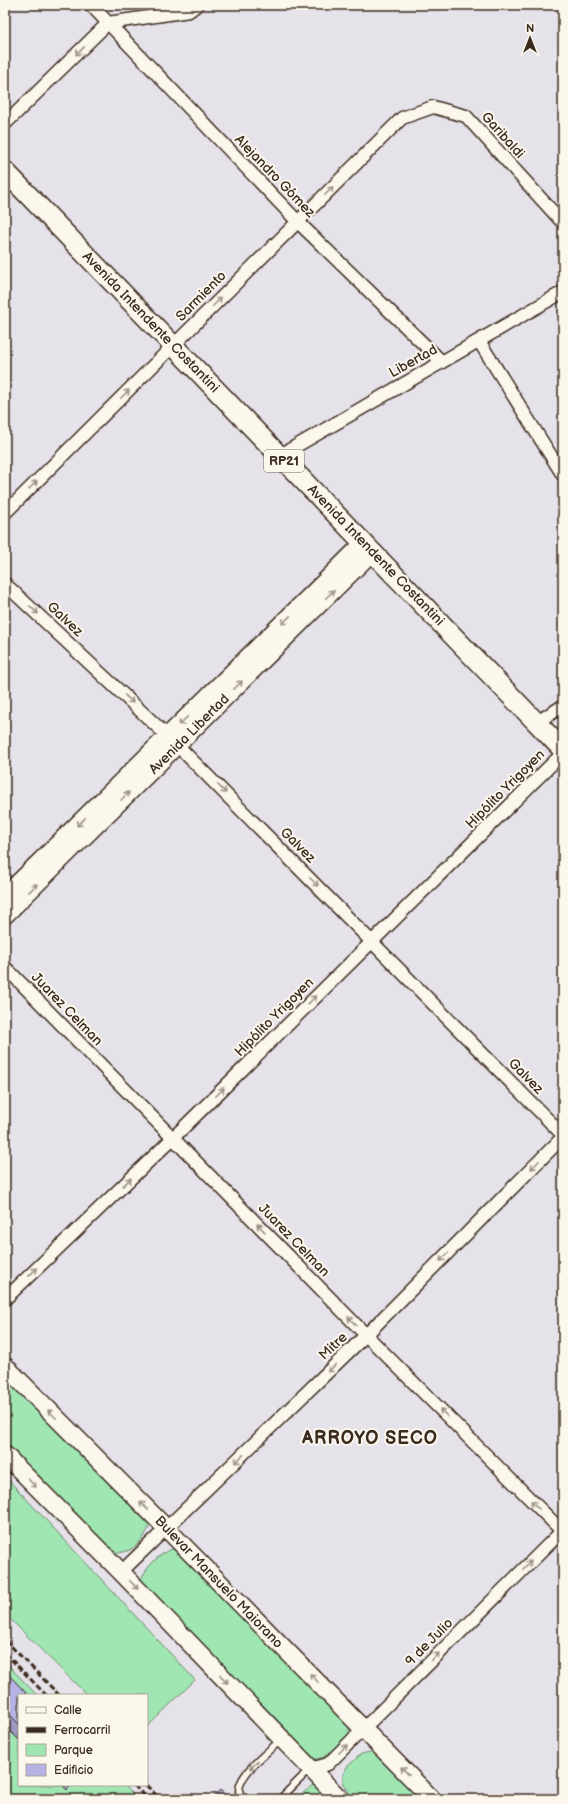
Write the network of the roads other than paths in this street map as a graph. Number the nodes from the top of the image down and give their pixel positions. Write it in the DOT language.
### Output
graph roads {
  1 [pos="91,5"];
  2 [pos="197,5"];
  3 [pos="108,23"];
  4 [pos="402,118"];
  5 [pos="5,124"];
  6 [pos="5,171"];
  7 [pos="298,222"];
  8 [pos="563,223"];
  9 [pos="563,292"];
  10 [pos="478,341"];
  11 [pos="173,345"];
  12 [pos="442,362"];
  13 [pos="279,456"];
  14 [pos="563,475"];
  15 [pos="5,513"];
  16 [pos="368,548"];
  17 [pos="5,584"];
  18 [pos="563,706"];
  19 [pos="537,722"];
  20 [pos="173,740"];
  21 [pos="563,750"];
  22 [pos="563,754"];
  23 [pos="5,896"];
  24 [pos="5,915"];
  25 [pos="372,941"];
  26 [pos="5,967"];
  27 [pos="563,1136"];
  28 [pos="173,1138"];
  29 [pos="5,1299"];
  30 [pos="366,1335"];
  31 [pos="5,1366"];
  32 [pos="5,1455"];
  33 [pos="167,1529"];
  34 [pos="563,1531"];
  35 [pos="121,1572"];
  36 [pos="363,1729"];
  37 [pos="282,1739"];
  38 [pos="311,1768"];
  39 [pos="242,1799"];
  40 [pos="280,1799"];
  41 [pos="340,1799"];
  42 [pos="432,1799"];
  1 -- 3 [label="street, Alejandro Gómez"];
  2 -- 3 [label="street"];
  3 -- 5 [label="street, one-way"];
  3 -- 7 [label="street, Alejandro Gómez"];
  7 -- 4 [label="street, Sarmiento, one-way"];
  4 -- 8 [label="street, Garibaldi"];
  6 -- 11 [label="main road, Avenida Intendente Costantini / RP21"];
  11 -- 7 [label="street, Sarmiento, one-way"];
  7 -- 12 [label="street, Alejandro Gómez"];
  9 -- 10 [label="street, Libertad"];
  10 -- 12 [label="street, Libertad"];
  10 -- 14 [label="street"];
  11 -- 13 [label="main road, Avenida Intendente Costantini / RP21"];
  15 -- 11 [label="street, Sarmiento, one-way"];
  12 -- 13 [label="street, Libertad"];
  13 -- 16 [label="main road, Avenida Intendente Costantini / RP21"];
  16 -- 19 [label="main road, Avenida Intendente Costantini / RP21"];
  16 -- 20 [label="main road, Avenida Libertad"];
  17 -- 20 [label="street, Galvez, one-way"];
  18 -- 19 [label="street"];
  19 -- 21 [label="main road, Avenida Intendente Costantini / RP21"];
  20 -- 23 [label="main road, Avenida Libertad, one-way"];
  24 -- 20 [label="main road, Avenida Libertad, one-way"];
  20 -- 25 [label="street, Galvez, one-way"];
  22 -- 25 [label="street, Hipólito Yrigoyen"];
  25 -- 27 [label="street, Galvez"];
  28 -- 25 [label="street, Hipólito Yrigoyen, one-way"];
  26 -- 28 [label="street, Juarez Celman"];
  27 -- 30 [label="street, Mitre, one-way"];
  29 -- 28 [label="street, Hipólito Yrigoyen, one-way"];
  30 -- 28 [label="street, Juarez Celman, one-way"];
  30 -- 33 [label="street, Mitre, one-way"];
  34 -- 30 [label="street, Juarez Celman, one-way"];
  33 -- 31 [label="main road, Bulevar Mansuelo Maiorano, one-way"];
  32 -- 35 [label="main road, one-way"];
  33 -- 35 [label="street, Mitre"];
  36 -- 33 [label="main road, Bulevar Mansuelo Maiorano, one-way"];
  36 -- 34 [label="street, 9 de Julio, one-way"];
  35 -- 37 [label="main road, one-way"];
  38 -- 36 [label="street, 9 de Julio, one-way"];
  42 -- 36 [label="main road, Bulevar Mansuelo Maiorano, one-way"];
  37 -- 38 [label="main road"];
  37 -- 39 [label="lane, one-way"];
  38 -- 40 [label="lane"];
  38 -- 41 [label="main road"];
}
